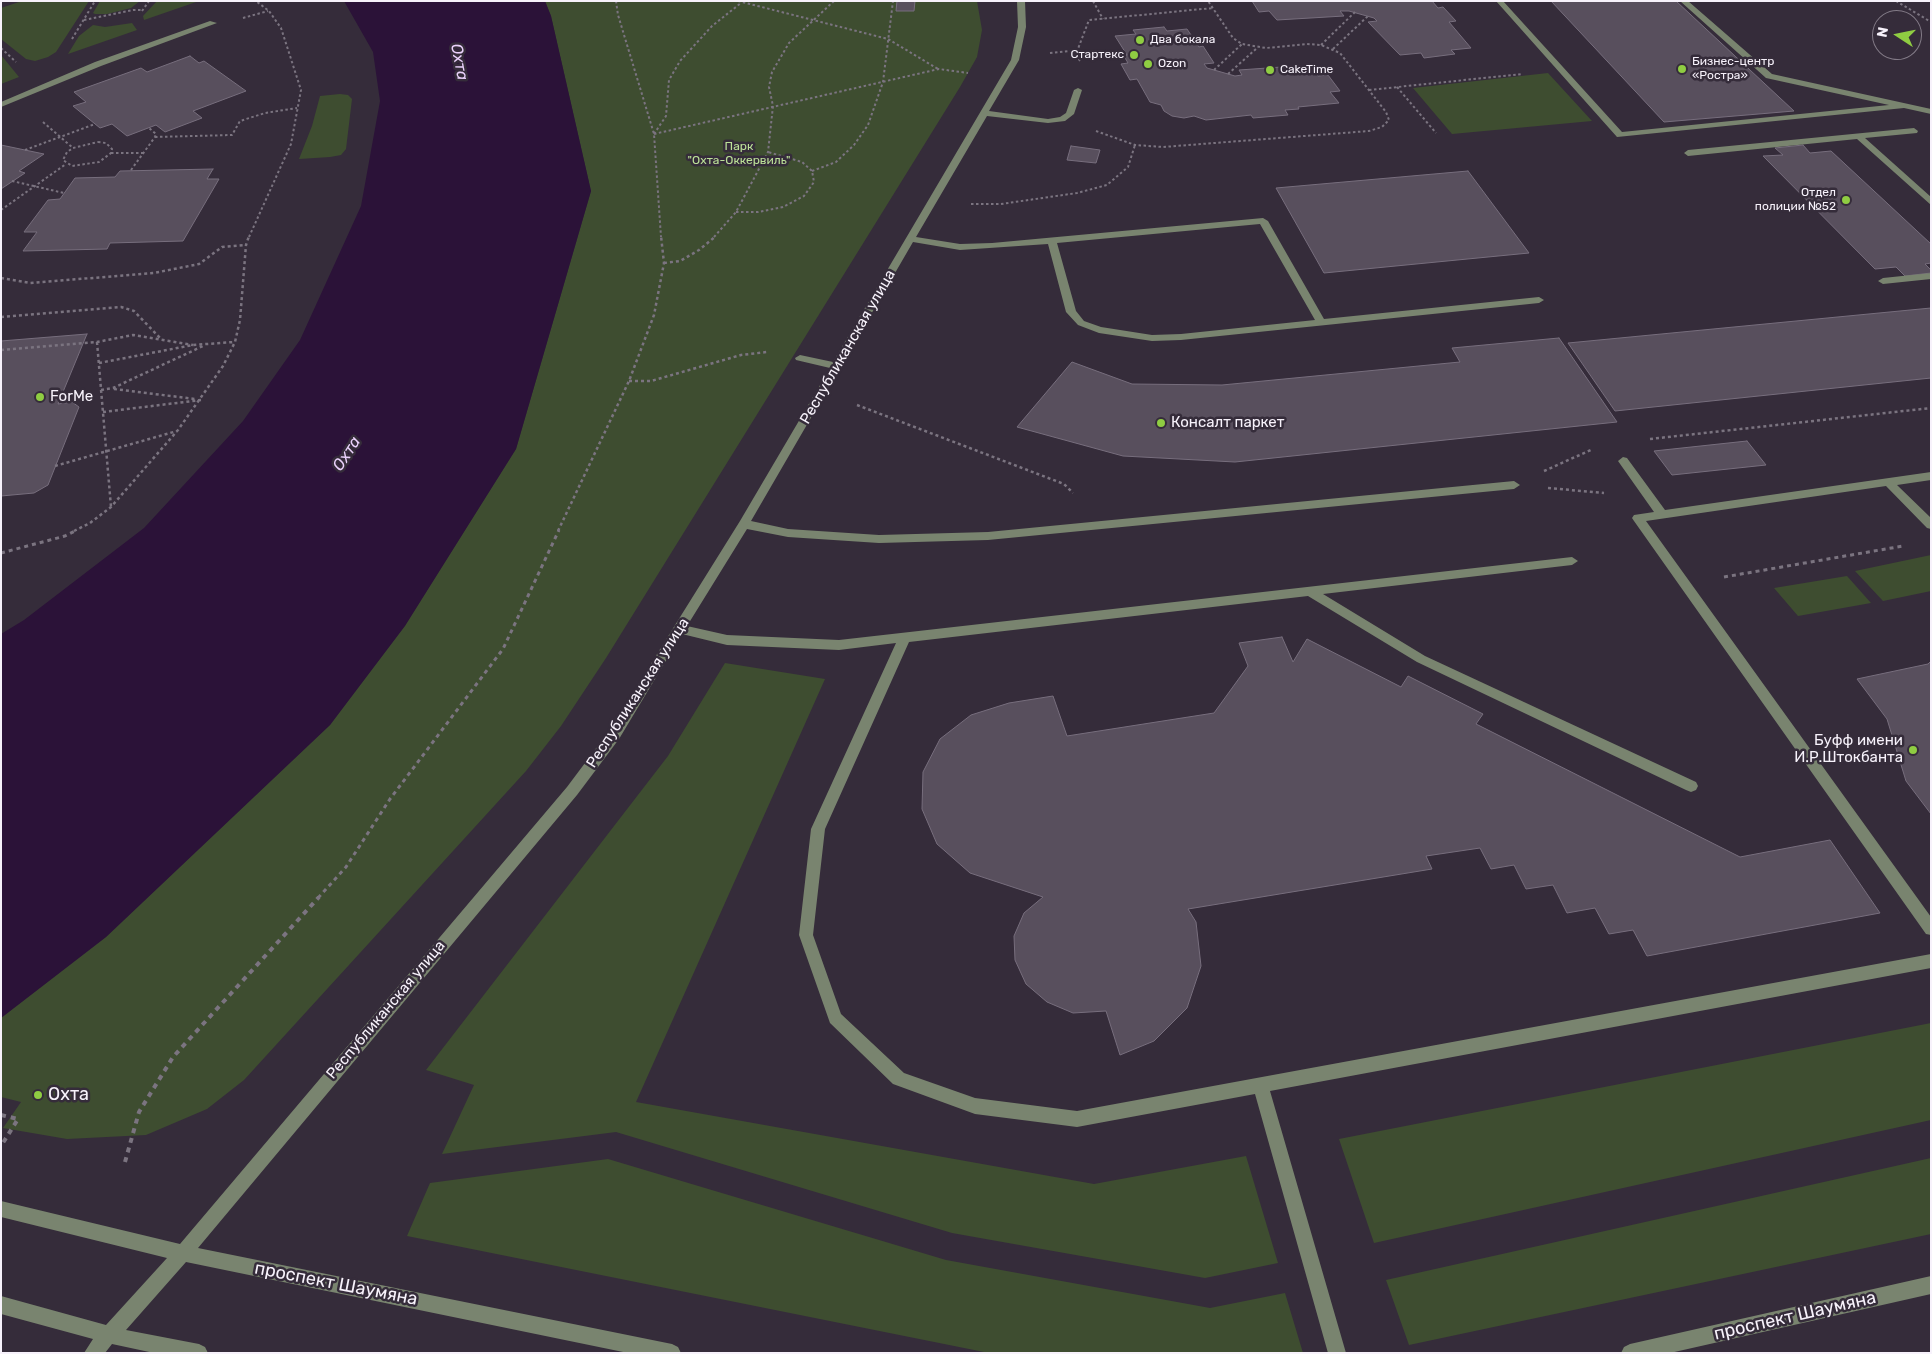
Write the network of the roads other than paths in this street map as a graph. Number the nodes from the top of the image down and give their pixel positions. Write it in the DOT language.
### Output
graph roads {
  1 [pos="1020,1"];
  2 [pos="1499,1"];
  3 [pos="1683,1"];
  4 [pos="213,23"];
  5 [pos="1078,90"];
  6 [pos="1,105"];
  7 [pos="1904,106"];
  8 [pos="1931,112"];
  9 [pos="985,113"];
  10 [pos="1914,131"];
  11 [pos="1858,136"];
  12 [pos="1688,153"];
  13 [pos="1931,202"];
  14 [pos="911,239"];
  15 [pos="1052,241"];
  16 [pos="1931,276"];
  17 [pos="1883,281"];
  18 [pos="1539,300"];
  19 [pos="1320,322"];
  20 [pos="800,358"];
  21 [pos="836,366"];
  22 [pos="1624,461"];
  23 [pos="1931,476"];
  24 [pos="1888,482"];
  25 [pos="1514,485"];
  26 [pos="1662,515"];
  27 [pos="744,524"];
  28 [pos="1931,524"];
  29 [pos="1572,561"];
  30 [pos="1311,592"];
  31 [pos="680,629"];
  32 [pos="904,639"];
  33 [pos="1691,786"];
  34 [pos="1931,929"];
  35 [pos="1931,961"];
  36 [pos="1261,1086"];
  37 [pos="1,1209"];
  38 [pos="183,1253"];
  39 [pos="1931,1285"];
  40 [pos="1,1305"];
  41 [pos="109,1335"];
  42 [pos="93,1353"];
  43 [pos="199,1353"];
  44 [pos="672,1353"];
  45 [pos="1337,1353"];
  46 [pos="1630,1353"];
  1 -- 9 [label="street, Республиканская улица"];
  2 -- 7 [label="street"];
  3 -- 7 [label="street"];
  4 -- 6 [label="street"];
  5 -- 9 [label="street"];
  7 -- 8 [label="street"];
  9 -- 14 [label="street, Республиканская улица"];
  10 -- 11 [label="street"];
  11 -- 12 [label="street"];
  11 -- 13 [label="street"];
  14 -- 15 [label="street"];
  14 -- 21 [label="street, Республиканская улица"];
  15 -- 19 [label="street"];
  15 -- 19 [label="street"];
  16 -- 17 [label="street"];
  18 -- 19 [label="street"];
  20 -- 21 [label="street"];
  21 -- 27 [label="street, Республиканская улица"];
  22 -- 26 [label="street"];
  23 -- 24 [label="street"];
  24 -- 26 [label="street"];
  24 -- 28 [label="street"];
  25 -- 27 [label="street"];
  26 -- 34 [label="street"];
  27 -- 31 [label="street, Республиканская улица"];
  29 -- 30 [label="street"];
  30 -- 32 [label="street"];
  30 -- 33 [label="street"];
  31 -- 32 [label="street"];
  31 -- 38 [label="street, Республиканская улица"];
  32 -- 36 [label="street"];
  35 -- 36 [label="street"];
  36 -- 45 [label="street"];
  37 -- 38 [label="street, проспект Шаумяна"];
  38 -- 41 [label="street, Республиканская улица"];
  38 -- 44 [label="street, проспект Шаумяна"];
  39 -- 46 [label="street, проспект Шаумяна"];
  40 -- 41 [label="street"];
  41 -- 42 [label="street, Республиканская улица"];
  41 -- 43 [label="street"];
}
